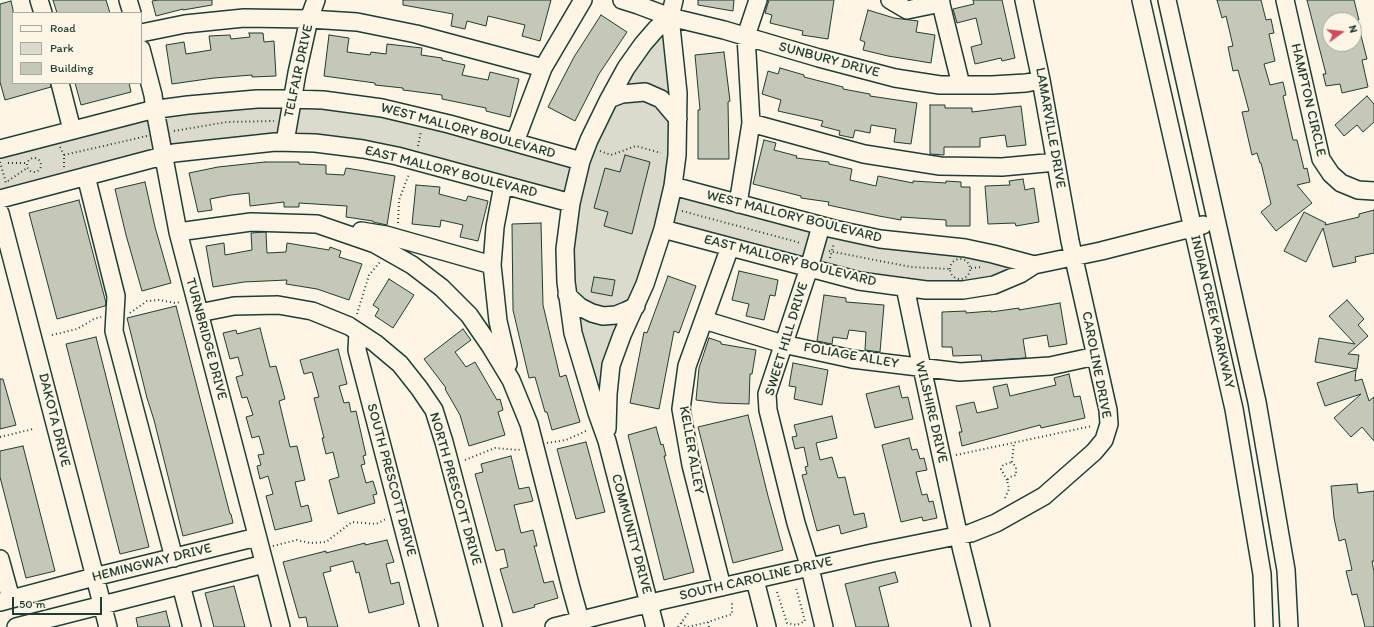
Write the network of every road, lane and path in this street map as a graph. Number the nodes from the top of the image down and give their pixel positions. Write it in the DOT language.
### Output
graph roads {
  1 [pos="39,0"];
  2 [pos="128,0"];
  3 [pos="316,0"];
  4 [pos="583,0"];
  5 [pos="622,0"];
  6 [pos="674,0"];
  7 [pos="758,0"];
  8 [pos="890,0"];
  9 [pos="1024,0"];
  10 [pos="1141,0"];
  11 [pos="1167,0"];
  12 [pos="1285,0"];
  13 [pos="940,2"];
  14 [pos="43,12"];
  15 [pos="132,12"];
  16 [pos="670,17"];
  17 [pos="309,19"];
  18 [pos="142,33"];
  19 [pos="746,36"];
  20 [pos="142,53"];
  21 [pos="543,68"];
  22 [pos="1041,80"];
  23 [pos="60,84"];
  24 [pos="961,85"];
  25 [pos="609,98"];
  26 [pos="292,99"];
  27 [pos="155,110"];
  28 [pos="678,119"];
  29 [pos="276,121"];
  30 [pos="751,123"];
  31 [pos="72,130"];
  32 [pos="422,130"];
  33 [pos="170,132"];
  34 [pos="154,134"];
  35 [pos="285,142"];
  36 [pos="515,142"];
  37 [pos="418,146"];
  38 [pos="0,149"];
  39 [pos="600,151"];
  40 [pos="661,153"];
  41 [pos="164,155"];
  42 [pos="0,161"];
  43 [pos="581,161"];
  44 [pos="1056,162"];
  45 [pos="27,163"];
  46 [pos="27,168"];
  47 [pos="61,170"];
  48 [pos="409,174"];
  49 [pos="86,176"];
  50 [pos="6,182"];
  51 [pos="503,185"];
  52 [pos="673,186"];
  53 [pos="1374,191"];
  54 [pos="4,193"];
  55 [pos="571,203"];
  56 [pos="738,204"];
  57 [pos="682,211"];
  58 [pos="0,213"];
  59 [pos="1217,222"];
  60 [pos="317,224"];
  61 [pos="821,226"];
  62 [pos="397,228"];
  63 [pos="1193,228"];
  64 [pos="663,229"];
  65 [pos="178,232"];
  66 [pos="836,238"];
  67 [pos="801,243"];
  68 [pos="730,247"];
  69 [pos="828,250"];
  70 [pos="832,251"];
  71 [pos="1073,257"];
  72 [pos="381,262"];
  73 [pos="829,262"];
  74 [pos="492,265"];
  75 [pos="1034,265"];
  76 [pos="809,268"];
  77 [pos="950,269"];
  78 [pos="905,288"];
  79 [pos="567,295"];
  80 [pos="186,301"];
  81 [pos="636,306"];
  82 [pos="129,313"];
  83 [pos="199,313"];
  84 [pos="356,314"];
  85 [pos="102,317"];
  86 [pos="704,320"];
  87 [pos="358,332"];
  88 [pos="52,335"];
  89 [pos="783,344"];
  90 [pos="1096,356"];
  91 [pos="922,368"];
  92 [pos="511,380"];
  93 [pos="1092,426"];
  94 [pos="33,429"];
  95 [pos="0,437"];
  96 [pos="607,442"];
  97 [pos="1014,442"];
  98 [pos="955,455"];
  99 [pos="1012,462"];
  100 [pos="1007,480"];
  101 [pos="1004,498"];
  102 [pos="387,519"];
  103 [pos="959,535"];
  104 [pos="262,542"];
  105 [pos="174,558"];
  106 [pos="0,559"];
  107 [pos="264,564"];
  108 [pos="810,568"];
  109 [pos="94,577"];
  110 [pos="755,580"];
  111 [pos="181,585"];
  112 [pos="722,587"];
  113 [pos="796,588"];
  114 [pos="777,592"];
  115 [pos="5,601"];
  116 [pos="732,601"];
  117 [pos="102,605"];
  118 [pos="650,605"];
  119 [pos="689,612"];
  120 [pos="708,622"];
  121 [pos="680,623"];
  122 [pos="581,624"];
  123 [pos="17,627"];
  124 [pos="108,627"];
  125 [pos="192,627"];
  126 [pos="280,627"];
  127 [pos="429,627"];
  128 [pos="493,627"];
  129 [pos="554,627"];
  130 [pos="655,627"];
  131 [pos="678,627"];
  132 [pos="688,627"];
  133 [pos="709,627"];
  134 [pos="767,627"];
  135 [pos="824,627"];
  136 [pos="981,627"];
  137 [pos="1264,627"];
  138 [pos="1288,627"];
  1 -- 14 [label="street"];
  2 -- 15 [label="street"];
  3 -- 17 [label="street, TELFAIR DRIVE"];
  4 -- 21 [label="street"];
  5 -- 16 [label="street, SUNBURY DRIVE"];
  6 -- 16 [label="street"];
  7 -- 19 [label="street"];
  8 -- 13 [label="street"];
  9 -- 22 [label="street, LAMARVILLE DRIVE"];
  10 -- 63 [label="street, INDIAN CREEK PARKWAY"];
  11 -- 59 [label="street, INDIAN CREEK PARKWAY"];
  12 -- 53 [label="street, HAMPTON CIRCLE"];
  13 -- 24 [label="street"];
  16 -- 19 [label="street, SUNBURY DRIVE"];
  16 -- 25 [label="street"];
  16 -- 28 [label="street"];
  17 -- 18 [label="street"];
  17 -- 21 [label="street"];
  17 -- 26 [label="street, TELFAIR DRIVE"];
  19 -- 24 [label="street, SUNBURY DRIVE"];
  19 -- 30 [label="street"];
  20 -- 27 [label="street, TURNBRIDGE DRIVE"];
  21 -- 36 [label="street"];
  22 -- 24 [label="street, SUNBURY DRIVE"];
  22 -- 44 [label="street, LAMARVILLE DRIVE"];
  23 -- 31 [label="street"];
  25 -- 28 [label="street"];
  25 -- 43 [label="street"];
  26 -- 27 [label="street, WEST MALLORY BOULEVARD"];
  26 -- 35 [label="street, TELFAIR DRIVE"];
  26 -- 36 [label="street, WEST MALLORY BOULEVARD"];
  27 -- 31 [label="street, WEST MALLORY BOULEVARD"];
  27 -- 41 [label="street, TURNBRIDGE DRIVE"];
  28 -- 52 [label="street"];
  29 -- 33 [label="path"];
  30 -- 44 [label="street"];
  30 -- 56 [label="street"];
  31 -- 38 [label="street, WEST MALLORY BOULEVARD"];
  32 -- 37 [label="path"];
  34 -- 47 [label="path"];
  35 -- 41 [label="street, EAST MALLORY BOULEVARD"];
  35 -- 51 [label="street, EAST MALLORY BOULEVARD"];
  36 -- 43 [label="street, WEST MALLORY BOULEVARD"];
  39 -- 40 [label="path"];
  41 -- 49 [label="street, EAST MALLORY BOULEVARD"];
  41 -- 65 [label="street, TURNBRIDGE DRIVE"];
  42 -- 45 [label="path"];
  42 -- 50 [label="path"];
  43 -- 55 [label="street"];
  44 -- 71 [label="street, LAMARVILLE DRIVE"];
  45 -- 46 [label="path"];
  45 -- 46 [label="path"];
  46 -- 50 [label="path"];
  48 -- 62 [label="path"];
  49 -- 54 [label="street, EAST MALLORY BOULEVARD"];
  49 -- 105 [label="street"];
  50 -- 54 [label="path"];
  51 -- 55 [label="street, EAST MALLORY BOULEVARD"];
  51 -- 74 [label="street"];
  52 -- 56 [label="street, WEST MALLORY BOULEVARD"];
  52 -- 64 [label="street"];
  55 -- 79 [label="street"];
  56 -- 61 [label="street, WEST MALLORY BOULEVARD"];
  57 -- 67 [label="path"];
  58 -- 109 [label="street, DAKOTA DRIVE"];
  59 -- 63 [label="street"];
  59 -- 138 [label="street, INDIAN CREEK PARKWAY"];
  60 -- 65 [label="street"];
  60 -- 74 [label="street"];
  60 -- 92 [label="street"];
  61 -- 75 [label="street, WEST MALLORY BOULEVARD"];
  61 -- 76 [label="street, SWEET HILL DRIVE"];
  63 -- 71 [label="street"];
  63 -- 137 [label="street, INDIAN CREEK PARKWAY"];
  64 -- 68 [label="street, EAST MALLORY BOULEVARD"];
  64 -- 81 [label="street"];
  65 -- 83 [label="street, TURNBRIDGE DRIVE"];
  66 -- 70 [label="path"];
  68 -- 76 [label="street, EAST MALLORY BOULEVARD"];
  68 -- 86 [label="street, KELLER ALLEY"];
  69 -- 70 [label="path"];
  70 -- 73 [label="path"];
  70 -- 77 [label="path"];
  71 -- 75 [label="street"];
  71 -- 90 [label="street, CAROLINE DRIVE"];
  72 -- 84 [label="path"];
  74 -- 92 [label="street"];
  75 -- 78 [label="street, EAST MALLORY BOULEVARD"];
  76 -- 78 [label="street, EAST MALLORY BOULEVARD"];
  76 -- 89 [label="street, SWEET HILL DRIVE"];
  77 -- 77 [label="path"];
  78 -- 91 [label="street, WILSHIRE DRIVE"];
  79 -- 81 [label="street"];
  79 -- 96 [label="street"];
  80 -- 82 [label="path"];
  81 -- 96 [label="street"];
  83 -- 87 [label="street, NORTH PRESCOTT DRIVE"];
  83 -- 104 [label="street, TURNBRIDGE DRIVE"];
  85 -- 88 [label="path"];
  86 -- 89 [label="street, FOLIAGE ALLEY"];
  86 -- 112 [label="street, KELLER ALLEY"];
  87 -- 127 [label="street, SOUTH PRESCOTT DRIVE"];
  87 -- 128 [label="street, NORTH PRESCOTT DRIVE"];
  89 -- 91 [label="street, FOLIAGE ALLEY"];
  89 -- 108 [label="street, SWEET HILL DRIVE"];
  90 -- 91 [label="street, FOLIAGE ALLEY"];
  90 -- 103 [label="street, CAROLINE DRIVE"];
  91 -- 103 [label="street, WILSHIRE DRIVE"];
  92 -- 122 [label="street"];
  93 -- 97 [label="path"];
  94 -- 95 [label="path"];
  96 -- 118 [label="street, COMMUNITY DRIVE"];
  97 -- 98 [label="path"];
  97 -- 99 [label="path"];
  99 -- 100 [label="path"];
  99 -- 100 [label="path"];
  100 -- 101 [label="path"];
  102 -- 104 [label="path"];
  103 -- 108 [label="street, SOUTH CAROLINE DRIVE"];
  103 -- 136 [label="street, WILSHIRE DRIVE"];
  104 -- 105 [label="street, HEMINGWAY DRIVE"];
  104 -- 107 [label="street, TURNBRIDGE DRIVE"];
  105 -- 109 [label="street, HEMINGWAY DRIVE"];
  106 -- 115 [label="street"];
  107 -- 111 [label="street, HEMINGWAY DRIVE"];
  107 -- 126 [label="street, TURNBRIDGE DRIVE"];
  108 -- 110 [label="street, SOUTH CAROLINE DRIVE"];
  108 -- 135 [label="street, SWEET HILL DRIVE"];
  109 -- 115 [label="street, HEMINGWAY DRIVE"];
  109 -- 117 [label="street, DAKOTA DRIVE"];
  110 -- 112 [label="street, SOUTH CAROLINE DRIVE"];
  110 -- 134 [label="street"];
  111 -- 117 [label="street, HEMINGWAY DRIVE"];
  111 -- 125 [label="street"];
  112 -- 118 [label="street, SOUTH CAROLINE DRIVE"];
  113 -- 114 [label="path"];
  116 -- 120 [label="path"];
  117 -- 123 [label="street, HEMINGWAY DRIVE"];
  117 -- 124 [label="street, DAKOTA DRIVE"];
  118 -- 122 [label="street, SOUTH CAROLINE DRIVE"];
  118 -- 130 [label="street, COMMUNITY DRIVE"];
  119 -- 121 [label="path"];
  120 -- 132 [label="path"];
  120 -- 133 [label="path"];
  121 -- 131 [label="path"];
  121 -- 132 [label="path"];
  122 -- 129 [label="street, SOUTH CAROLINE DRIVE"];
}
